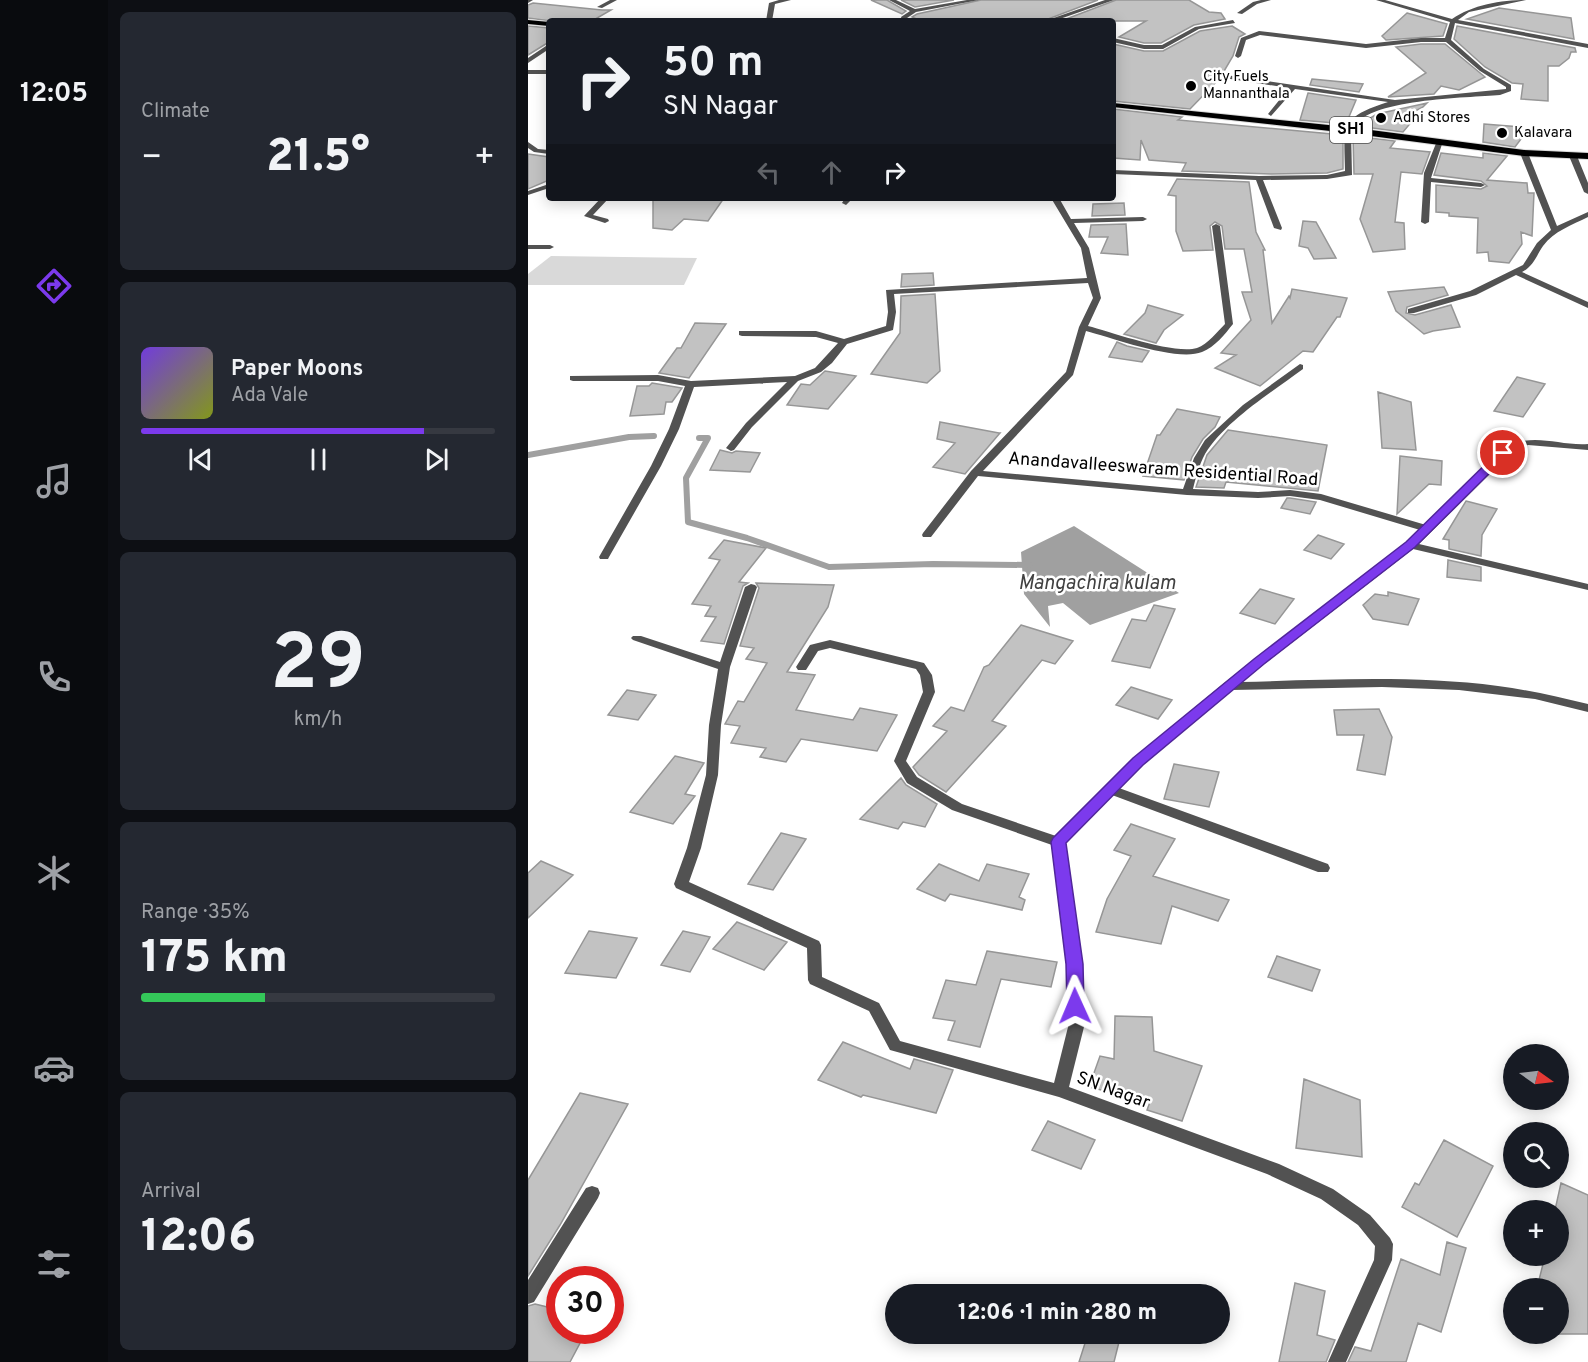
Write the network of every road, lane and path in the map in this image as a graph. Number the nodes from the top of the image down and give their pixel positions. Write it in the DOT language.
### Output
graph roads {
  1 [pos="614,0"];
  2 [pos="788,0"];
  3 [pos="892,0"];
  4 [pos="976,0"];
  5 [pos="1111,0"];
  6 [pos="1268,0"];
  7 [pos="1379,0"];
  8 [pos="1523,0"];
  9 [pos="600,7"];
  10 [pos="914,11"];
  11 [pos="1240,13"];
  12 [pos="770,18"];
  13 [pos="904,18"];
  14 [pos="1057,18"];
  15 [pos="1453,21"];
  16 [pos="528,22"];
  17 [pos="1233,22"];
  18 [pos="546,25"];
  19 [pos="546,26"];
  20 [pos="528,27"];
  21 [pos="1448,40"];
  22 [pos="1116,41"];
  23 [pos="1588,46"];
  24 [pos="546,48"];
  25 [pos="1238,56"];
  26 [pos="528,61"];
  27 [pos="528,72"];
  28 [pos="546,72"];
  29 [pos="1226,77"];
  30 [pos="1293,87"];
  31 [pos="1116,102"];
  32 [pos="1116,102"];
  33 [pos="1396,102"];
  34 [pos="1271,114"];
  35 [pos="1350,126"];
  36 [pos="1440,141"];
  37 [pos="528,144"];
  38 [pos="1588,149"];
  39 [pos="536,151"];
  40 [pos="546,152"];
  41 [pos="1524,153"];
  42 [pos="528,154"];
  43 [pos="1573,156"];
  44 [pos="1588,156"];
  45 [pos="1116,172"];
  46 [pos="1259,178"];
  47 [pos="1428,180"];
  48 [pos="1481,185"];
  49 [pos="546,187"];
  50 [pos="1588,192"];
  51 [pos="528,193"];
  52 [pos="602,201"];
  53 [pos="1057,201"];
  54 [pos="1588,214"];
  55 [pos="1143,219"];
  56 [pos="605,221"];
  57 [pos="1069,221"];
  58 [pos="1425,222"];
  59 [pos="1216,226"];
  60 [pos="1278,228"];
  61 [pos="1555,230"];
  62 [pos="528,247"];
  63 [pos="550,247"];
  64 [pos="1516,272"];
  65 [pos="1091,280"];
  66 [pos="1588,305"];
  67 [pos="1411,311"];
  68 [pos="1083,327"];
  69 [pos="742,333"];
  70 [pos="844,342"];
  71 [pos="1300,368"];
  72 [pos="573,378"];
  73 [pos="795,379"];
  74 [pos="691,384"];
  75 [pos="1588,447"];
  76 [pos="731,448"];
  77 [pos="975,473"];
  78 [pos="1187,492"];
  79 [pos="1428,529"];
  80 [pos="927,535"];
  81 [pos="1411,545"];
  82 [pos="604,556"];
  83 [pos="1588,587"];
  84 [pos="752,588"];
  85 [pos="637,638"];
  86 [pos="802,667"];
  87 [pos="724,668"];
  88 [pos="1228,687"];
  89 [pos="1588,708"];
  90 [pos="1110,790"];
  91 [pos="1058,842"];
  92 [pos="1323,868"];
  93 [pos="1060,1091"];
  94 [pos="592,1193"];
  95 [pos="528,1296"];
  96 [pos="1338,1362"];
  1 -- 9 [label="street"];
  2 -- 12 [label="street"];
  3 -- 10 [label="street"];
  4 -- 10 [label="street"];
  5 -- 14 [label="street"];
  6 -- 11 [label="street"];
  7 -- 15 [label="street"];
  8 -- 15 [label="street"];
  10 -- 13 [label="street"];
  15 -- 21 [label="street"];
  15 -- 23 [label="street"];
  16 -- 18 [label="main road"];
  17 -- 22 [label="street"];
  19 -- 20 [label="main road"];
  21 -- 25 [label="street"];
  21 -- 33 [label="street"];
  24 -- 26 [label="street"];
  27 -- 28 [label="street"];
  29 -- 30 [label="street"];
  30 -- 33 [label="street"];
  30 -- 34 [label="street"];
  31 -- 34 [label="main road, SH1"];
  32 -- 35 [label="main road, SH1"];
  33 -- 35 [label="street"];
  34 -- 35 [label="main road, SH1"];
  35 -- 36 [label="main road, SH1"];
  35 -- 38 [label="main road, SH1"];
  35 -- 46 [label="street"];
  36 -- 41 [label="main road, SH1"];
  36 -- 47 [label="street"];
  37 -- 39 [label="street"];
  39 -- 40 [label="street"];
  39 -- 42 [label="street"];
  41 -- 43 [label="main road, SH1"];
  41 -- 61 [label="street"];
  43 -- 44 [label="main road, SH1"];
  43 -- 50 [label="street"];
  45 -- 46 [label="street"];
  46 -- 60 [label="street"];
  47 -- 48 [label="street"];
  47 -- 58 [label="street"];
  49 -- 51 [label="street"];
  52 -- 56 [label="street"];
  53 -- 57 [label="street, Anandavalleeswaram Residential Road"];
  54 -- 61 [label="street"];
  55 -- 57 [label="street"];
  57 -- 65 [label="street, Anandavalleeswaram Residential Road"];
  59 -- 68 [label="street"];
  61 -- 64 [label="street"];
  62 -- 63 [label="street"];
  64 -- 66 [label="street"];
  64 -- 67 [label="street"];
  65 -- 68 [label="street, Anandavalleeswaram Residential Road"];
  65 -- 70 [label="street"];
  68 -- 77 [label="street, Anandavalleeswaram Residential Road"];
  69 -- 70 [label="street"];
  70 -- 73 [label="street"];
  71 -- 78 [label="street"];
  72 -- 74 [label="street"];
  73 -- 74 [label="street"];
  73 -- 76 [label="street"];
  74 -- 82 [label="street"];
  75 -- 79 [label="street"];
  77 -- 78 [label="street, Anandavalleeswaram Residential Road"];
  77 -- 80 [label="street"];
  78 -- 79 [label="street, Anandavalleeswaram Residential Road"];
  79 -- 81 [label="street"];
  81 -- 83 [label="street"];
  81 -- 88 [label="street"];
  84 -- 87 [label="street"];
  85 -- 87 [label="street"];
  86 -- 91 [label="street"];
  87 -- 93 [label="street"];
  88 -- 89 [label="street"];
  88 -- 90 [label="street"];
  90 -- 91 [label="street"];
  90 -- 92 [label="street"];
  91 -- 93 [label="street, SN Nagar"];
  93 -- 96 [label="street, SN Nagar"];
  94 -- 95 [label="street"];
}
